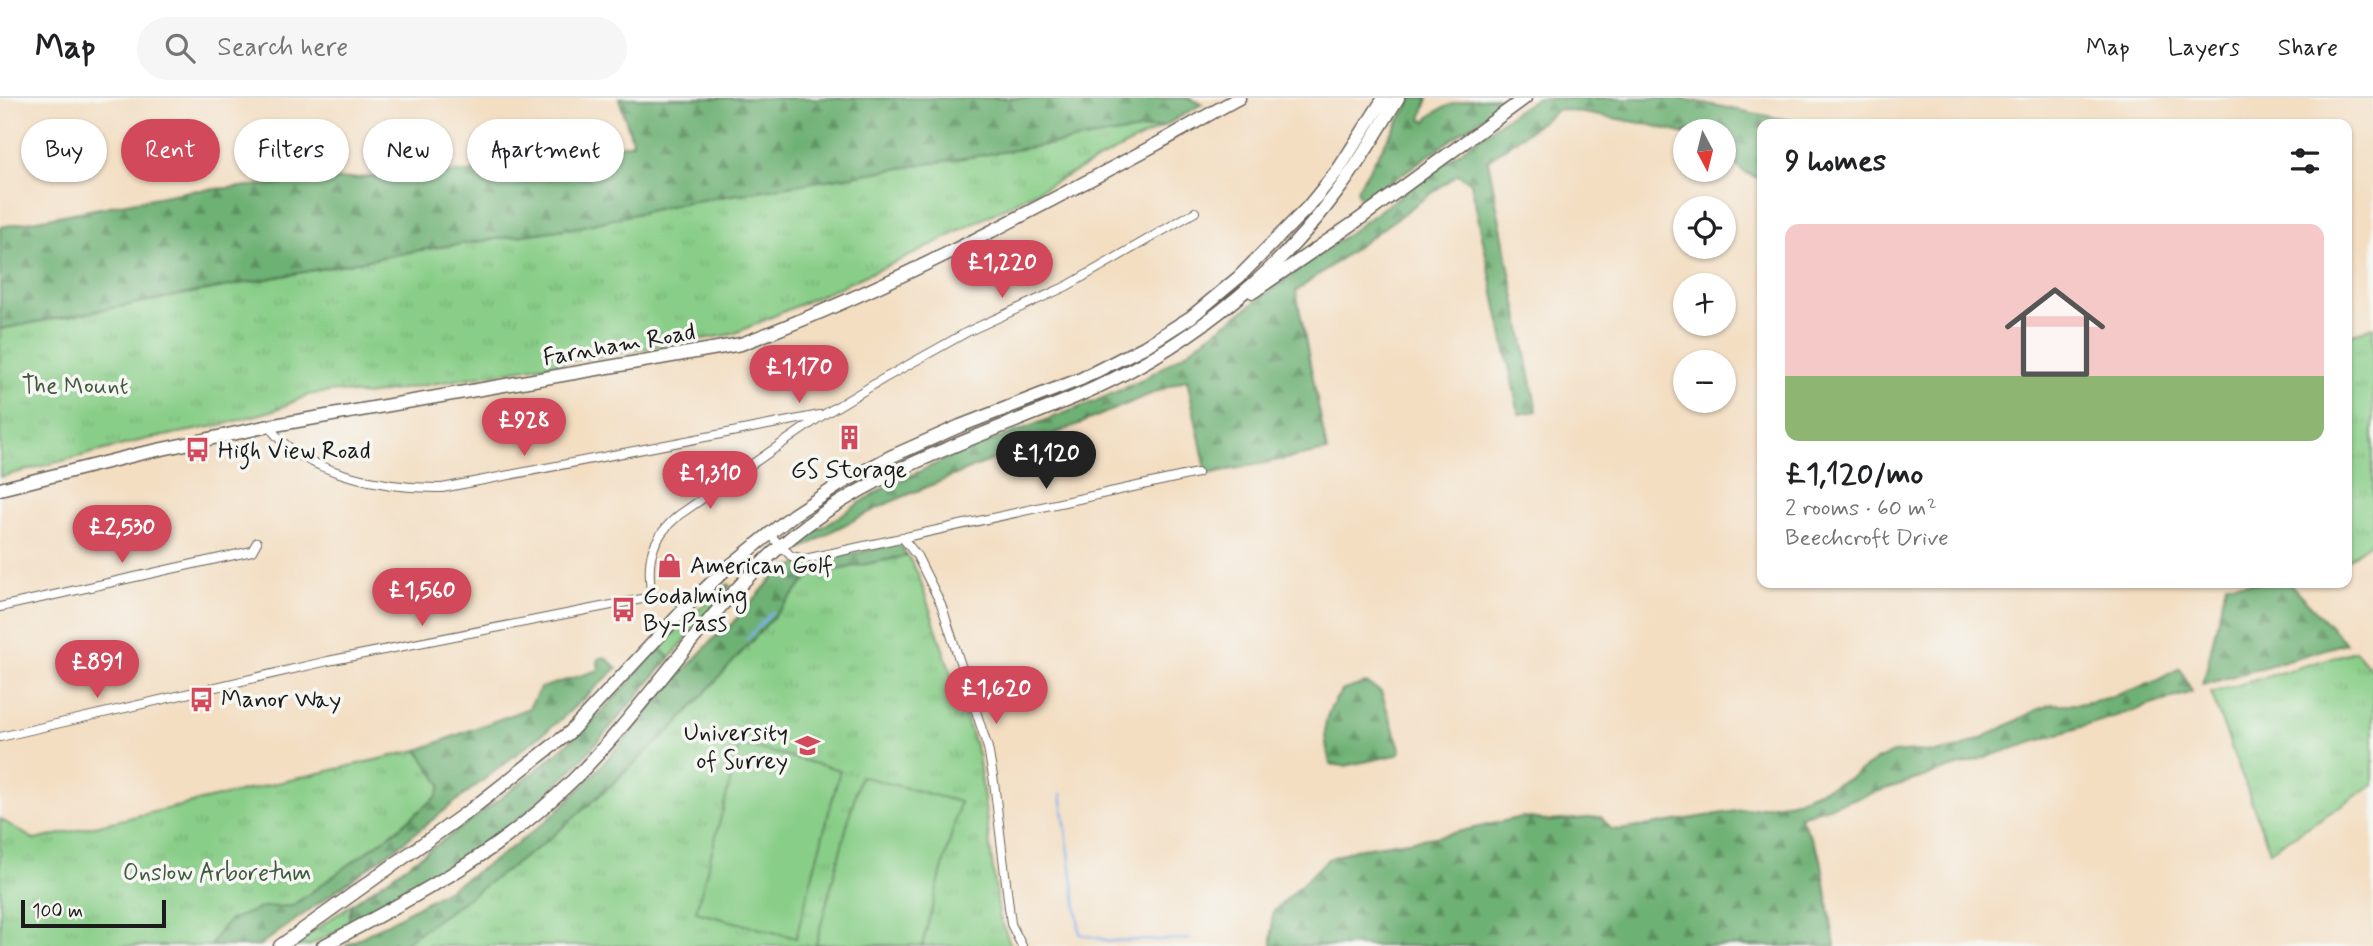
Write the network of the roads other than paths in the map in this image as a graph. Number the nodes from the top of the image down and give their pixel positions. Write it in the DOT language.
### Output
graph roads {
  1 [pos="1240,98"];
  2 [pos="1384,98"];
  3 [pos="1398,98"];
  4 [pos="1525,98"];
  5 [pos="1195,212"];
  6 [pos="1211,318"];
  7 [pos="823,415"];
  8 [pos="781,423"];
  9 [pos="269,426"];
  10 [pos="787,440"];
  11 [pos="1197,473"];
  12 [pos="0,489"];
  13 [pos="768,533"];
  14 [pos="902,537"];
  15 [pos="257,542"];
  16 [pos="780,546"];
  17 [pos="652,597"];
  18 [pos="689,604"];
  19 [pos="0,607"];
  20 [pos="0,737"];
  21 [pos="280,946"];
  22 [pos="323,946"];
  23 [pos="1022,946"];
  1 -- 9 [label="main road, Farnham Road"];
  2 -- 13 [label="main road"];
  3 -- 6 [label="main road"];
  4 -- 6 [label="main road"];
  5 -- 7 [label="street"];
  6 -- 16 [label="main road"];
  7 -- 8 [label="street"];
  7 -- 10 [label="street"];
  8 -- 9 [label="street"];
  8 -- 10 [label="street"];
  9 -- 12 [label="main road, Farnham Road"];
  10 -- 17 [label="street"];
  11 -- 14 [label="street"];
  13 -- 16 [label="street"];
  13 -- 18 [label="main road"];
  14 -- 16 [label="street"];
  14 -- 23 [label="street"];
  15 -- 19 [label="street"];
  16 -- 22 [label="main road"];
  17 -- 18 [label="street"];
  17 -- 20 [label="street"];
  18 -- 21 [label="main road"];
}
